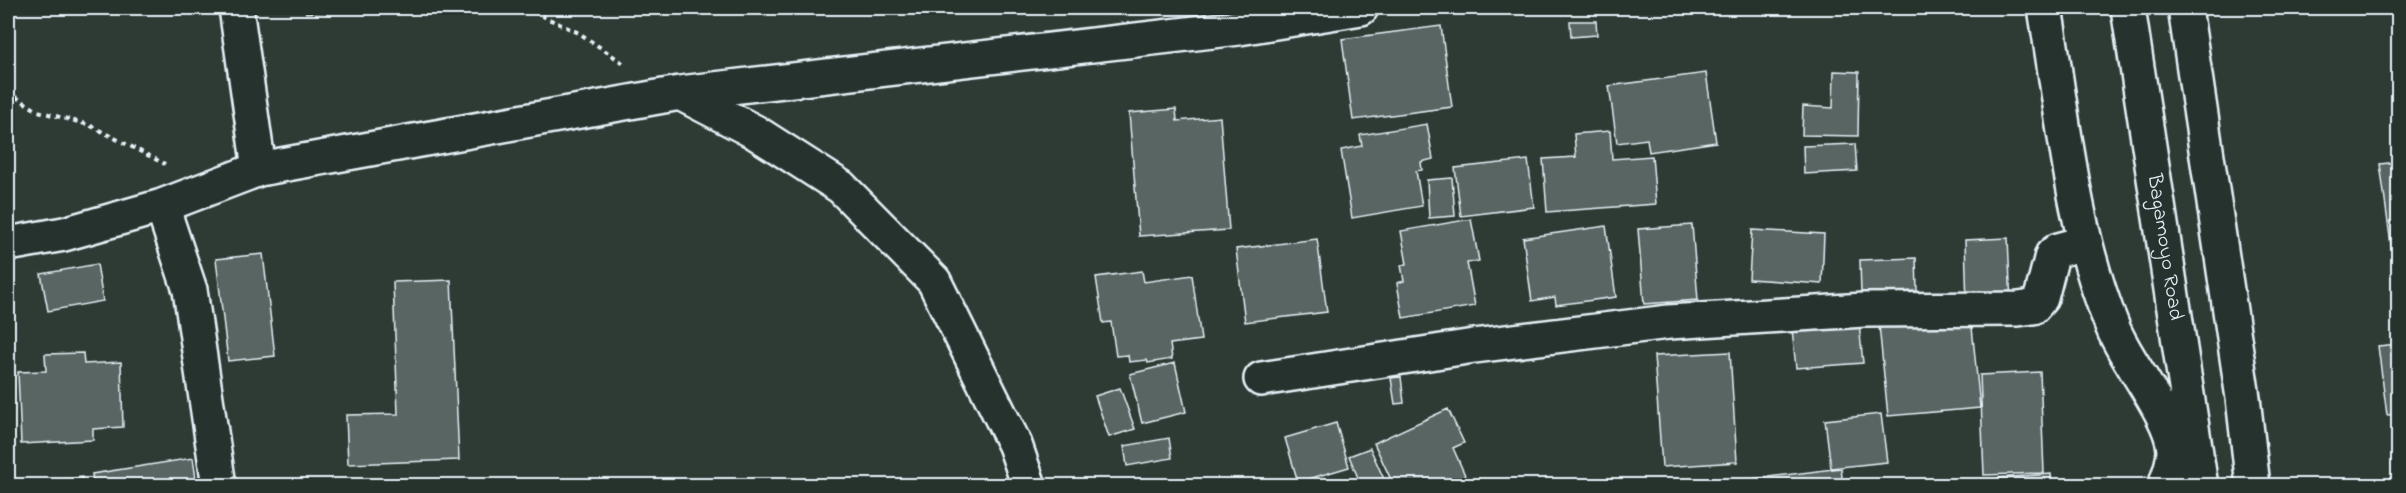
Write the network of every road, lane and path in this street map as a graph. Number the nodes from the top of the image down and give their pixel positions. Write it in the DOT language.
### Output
graph roads {
  1 [pos="236,8"];
  2 [pos="525,8"];
  3 [pos="1361,8"];
  4 [pos="2045,8"];
  5 [pos="2128,8"];
  6 [pos="2185,8"];
  7 [pos="628,67"];
  8 [pos="8,92"];
  9 [pos="680,93"];
  10 [pos="259,169"];
  11 [pos="215,186"];
  12 [pos="162,206"];
  13 [pos="2084,243"];
  14 [pos="8,244"];
  15 [pos="1261,380"];
  16 [pos="2184,449"];
  17 [pos="219,486"];
  18 [pos="1029,486"];
  19 [pos="2165,486"];
  20 [pos="2201,486"];
  21 [pos="2253,486"];
  1 -- 10 [label="main road"];
  2 -- 7 [label="path"];
  3 -- 9 [label="main road"];
  4 -- 13 [label="main road"];
  5 -- 16 [label="main road, Bagamoyo Road"];
  6 -- 21 [label="main road"];
  8 -- 11 [label="path"];
  9 -- 10 [label="main road"];
  9 -- 18 [label="main road"];
  10 -- 11 [label="main road"];
  11 -- 12 [label="main road"];
  12 -- 14 [label="main road"];
  12 -- 17 [label="main road"];
  13 -- 15 [label="main road"];
  13 -- 16 [label="main road"];
  16 -- 19 [label="main road"];
  16 -- 20 [label="main road, Bagamoyo Road"];
}
